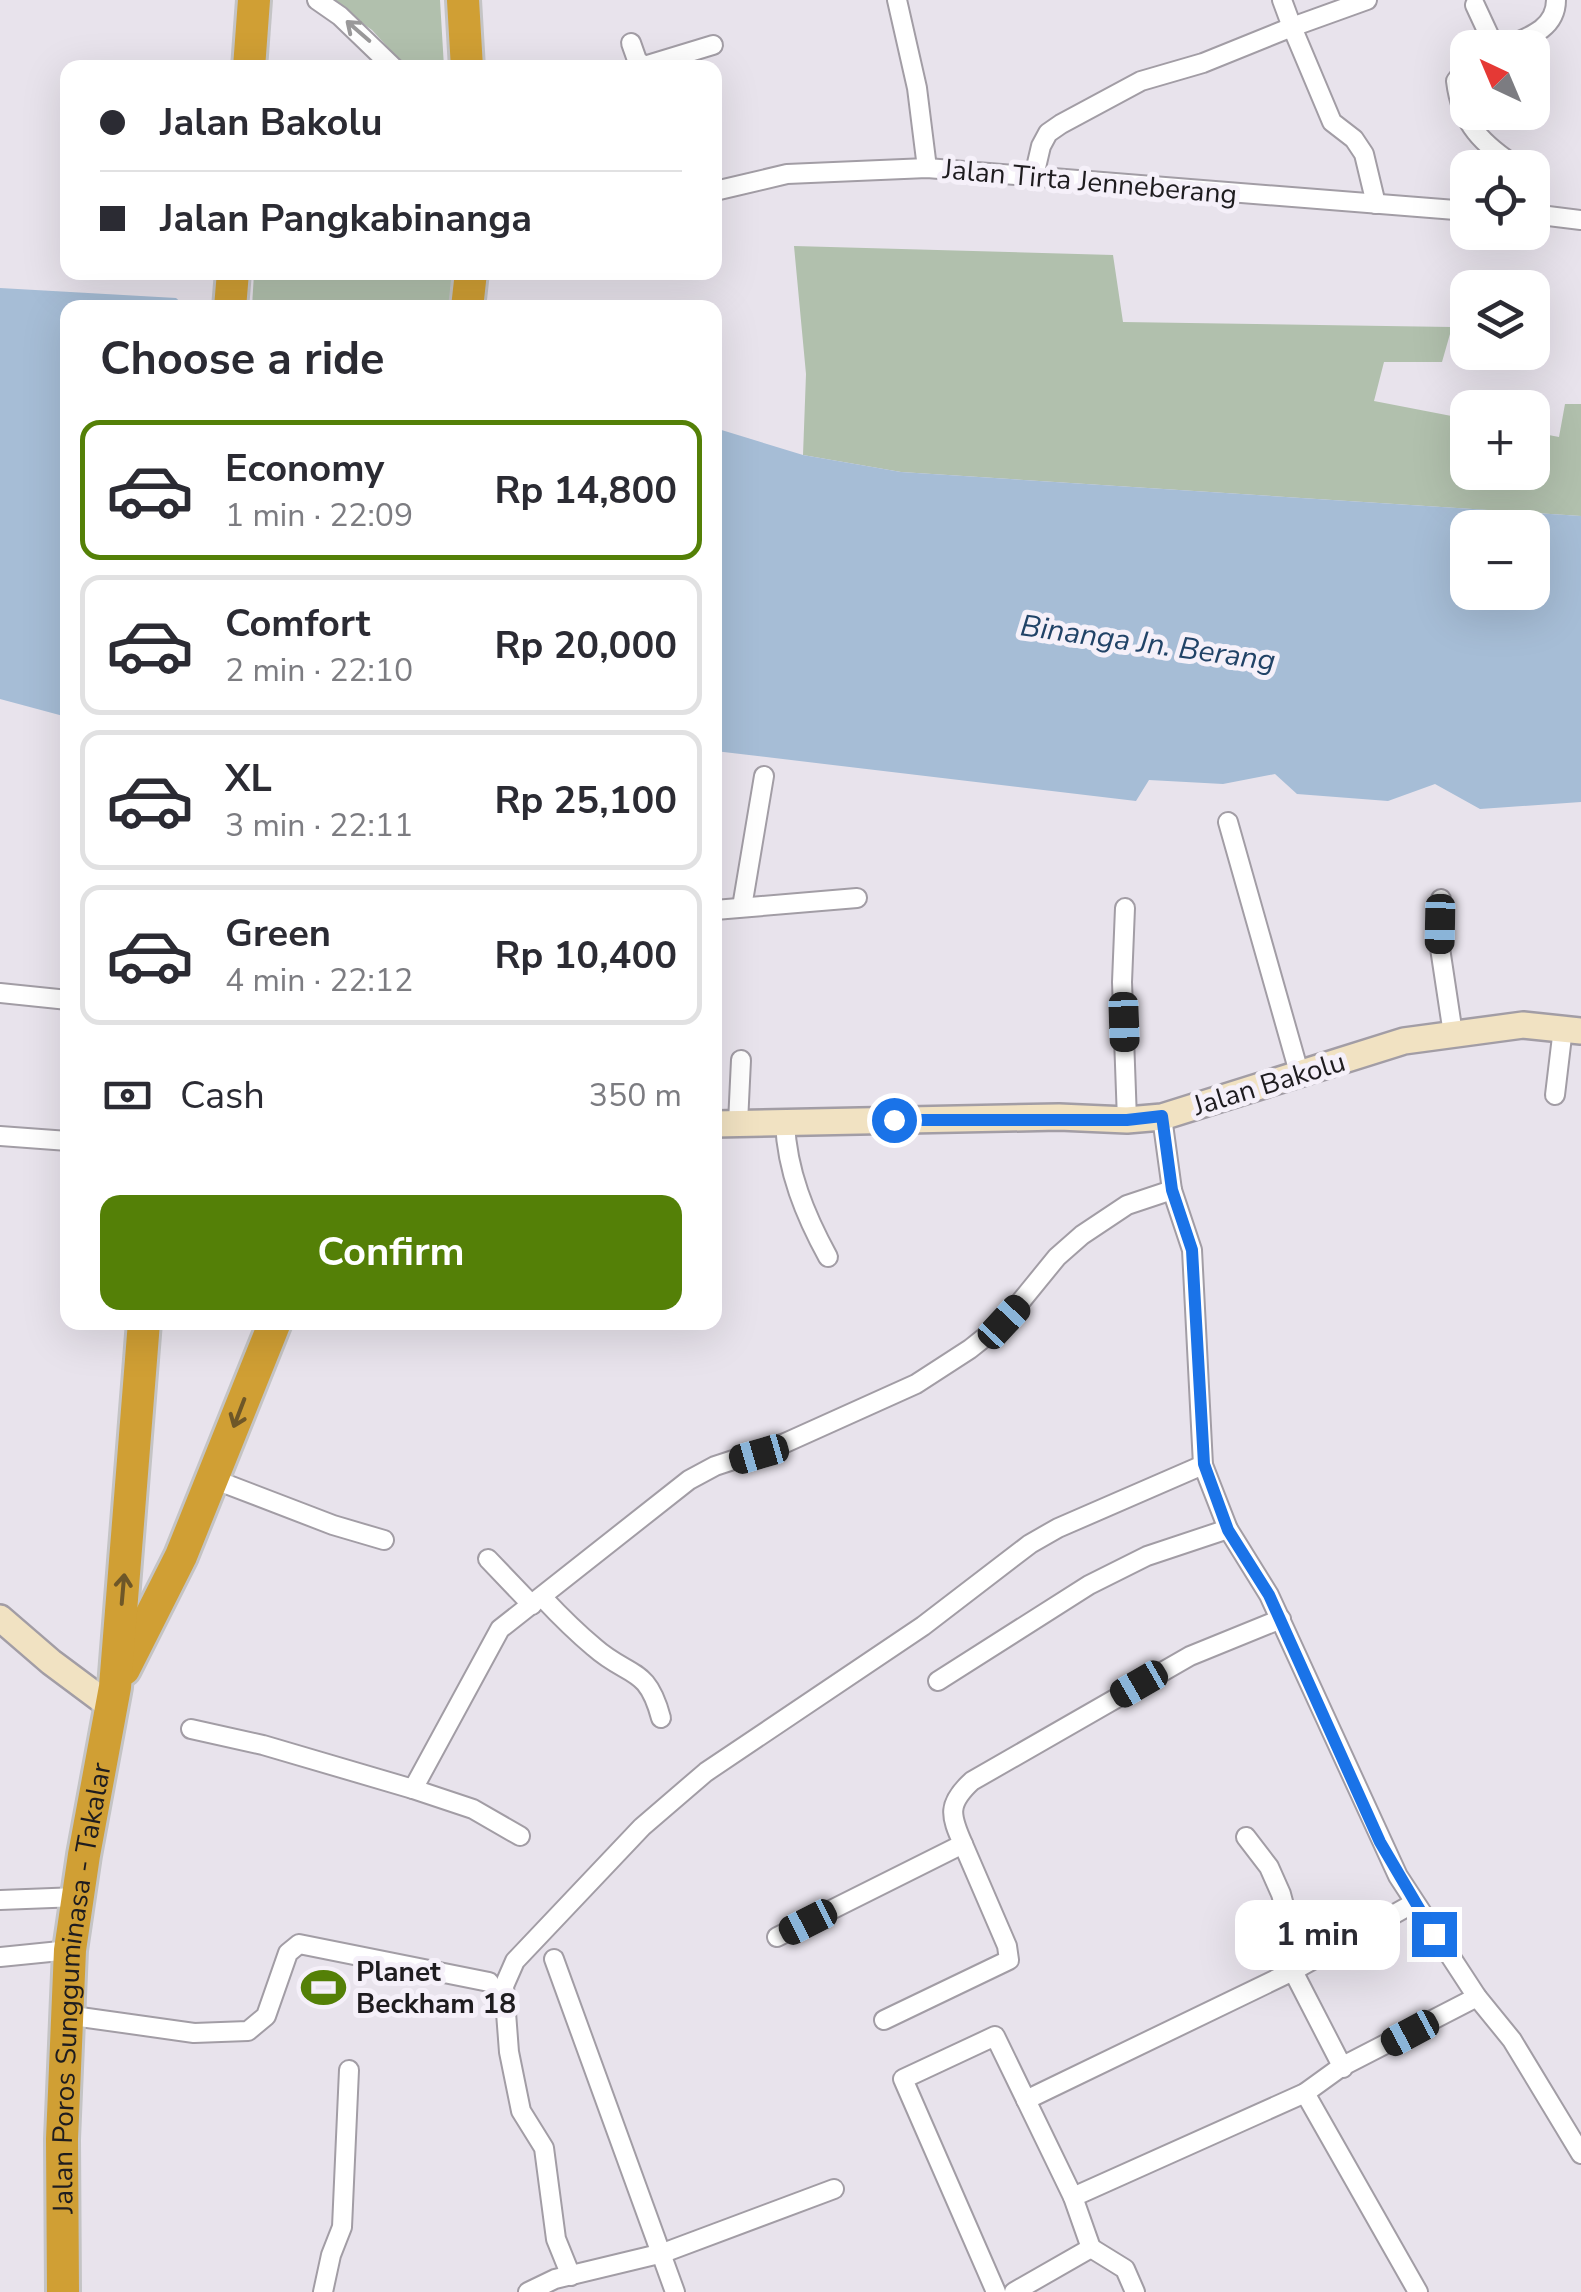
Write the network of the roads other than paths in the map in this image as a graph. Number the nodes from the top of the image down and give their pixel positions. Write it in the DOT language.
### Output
graph roads {
  1 [pos="254,0"];
  2 [pos="318,0"];
  3 [pos="463,0"];
  4 [pos="897,0"];
  5 [pos="1282,0"];
  6 [pos="1367,0"];
  7 [pos="1556,0"];
  8 [pos="1475,5"];
  9 [pos="1292,27"];
  10 [pos="1488,30"];
  11 [pos="1541,30"];
  12 [pos="631,43"];
  13 [pos="713,45"];
  14 [pos="250,60"];
  15 [pos="386,60"];
  16 [pos="467,60"];
  17 [pos="638,60"];
  18 [pos="673,60"];
  19 [pos="1476,130"];
  20 [pos="1496,150"];
  21 [pos="926,168"];
  22 [pos="1034,176"];
  23 [pos="722,190"];
  24 [pos="1376,204"];
  25 [pos="1450,210"];
  26 [pos="1550,217"];
  27 [pos="1581,220"];
  28 [pos="764,776"];
  29 [pos="1228,822"];
  30 [pos="857,898"];
  31 [pos="1441,899"];
  32 [pos="742,907"];
  33 [pos="1126,908"];
  34 [pos="722,909"];
  35 [pos="0,993"];
  36 [pos="60,999"];
  37 [pos="1453,1034"];
  38 [pos="1567,1037"];
  39 [pos="741,1060"];
  40 [pos="1300,1076"];
  41 [pos="1555,1095"];
  42 [pos="1127,1120"];
  43 [pos="726,1124"];
  44 [pos="1163,1130"];
  45 [pos="785,1133"];
  46 [pos="0,1136"];
  47 [pos="60,1140"];
  48 [pos="1172,1190"];
  49 [pos="828,1257"];
  50 [pos="143,1330"];
  51 [pos="272,1330"];
  52 [pos="1204,1464"];
  53 [pos="213,1479"];
  54 [pos="1228,1530"];
  55 [pos="384,1540"];
  56 [pos="127,1546"];
  57 [pos="181,1556"];
  58 [pos="488,1559"];
  59 [pos="537,1602"];
  60 [pos="0,1618"];
  61 [pos="1280,1619"];
  62 [pos="938,1680"];
  63 [pos="113,1696"];
  64 [pos="662,1718"];
  65 [pos="191,1729"];
  66 [pos="413,1789"];
  67 [pos="520,1836"];
  68 [pos="1246,1837"];
  69 [pos="962,1844"];
  70 [pos="78,1897"];
  71 [pos="0,1900"];
  72 [pos="1414,1903"];
  73 [pos="776,1937"];
  74 [pos="70,1950"];
  75 [pos="0,1957"];
  76 [pos="554,1959"];
  77 [pos="1293,1971"];
  78 [pos="489,1982"];
  79 [pos="1476,1997"];
  80 [pos="66,2015"];
  81 [pos="884,2020"];
  82 [pos="1343,2068"];
  83 [pos="349,2070"];
  84 [pos="1305,2093"];
  85 [pos="1026,2100"];
  86 [pos="1581,2154"];
  87 [pos="834,2189"];
  88 [pos="1073,2197"];
  89 [pos="1091,2248"];
  90 [pos="663,2254"];
  91 [pos="580,2281"];
  92 [pos="64,2292"];
  93 [pos="323,2292"];
  94 [pos="528,2292"];
  95 [pos="675,2292"];
  96 [pos="996,2292"];
  97 [pos="1014,2292"];
  98 [pos="1135,2292"];
  99 [pos="1418,2292"];
  1 -- 14 [label="highway"];
  15 -- 2 [label="street, one-way"];
  3 -- 16 [label="highway"];
  4 -- 21 [label="street"];
  5 -- 9 [label="street"];
  6 -- 9 [label="street"];
  7 -- 11 [label="street"];
  8 -- 10 [label="street"];
  9 -- 22 [label="street"];
  9 -- 24 [label="street"];
  12 -- 17 [label="street"];
  13 -- 18 [label="street"];
  19 -- 20 [label="street"];
  21 -- 22 [label="street, Jalan Tirta Jenneberang"];
  21 -- 23 [label="street, Jalan Tirta Jenneberang"];
  22 -- 24 [label="street, Jalan Tirta Jenneberang"];
  24 -- 25 [label="street, Jalan Tirta Jenneberang"];
  26 -- 27 [label="street"];
  28 -- 32 [label="street"];
  29 -- 40 [label="street"];
  30 -- 32 [label="street"];
  31 -- 37 [label="street"];
  32 -- 34 [label="street"];
  33 -- 42 [label="street"];
  35 -- 36 [label="street"];
  37 -- 38 [label="main road, Jalan Bakolu"];
  37 -- 40 [label="main road, Jalan Bakolu"];
  38 -- 41 [label="street"];
  39 -- 43 [label="street"];
  40 -- 44 [label="main road, Jalan Bakolu"];
  42 -- 44 [label="main road, Jalan Bakolu"];
  42 -- 45 [label="main road, Jalan Bakolu"];
  43 -- 45 [label="main road, Jalan Bakolu"];
  44 -- 48 [label="street"];
  45 -- 49 [label="street"];
  46 -- 47 [label="street"];
  48 -- 52 [label="street"];
  48 -- 59 [label="street"];
  50 -- 56 [label="highway, Jalan Poros Sungguminasa - Takalar"];
  51 -- 53 [label="highway, Jalan Poros Sungguminasa - Takalar, one-way"];
  52 -- 54 [label="street"];
  52 -- 91 [label="street"];
  53 -- 55 [label="street"];
  53 -- 57 [label="highway, Jalan Poros Sungguminasa - Takalar"];
  54 -- 61 [label="street"];
  54 -- 62 [label="street"];
  56 -- 57 [label="highway"];
  63 -- 56 [label="highway, Jalan Poros Sungguminasa - Takalar, one-way"];
  57 -- 63 [label="highway, Jalan Poros Sungguminasa - Takalar"];
  58 -- 59 [label="street"];
  59 -- 64 [label="street"];
  59 -- 66 [label="street"];
  60 -- 63 [label="main road"];
  61 -- 69 [label="street"];
  61 -- 72 [label="street"];
  63 -- 70 [label="highway, Jalan Poros Sungguminasa - Takalar"];
  65 -- 66 [label="street"];
  66 -- 67 [label="street"];
  68 -- 77 [label="street"];
  69 -- 73 [label="street"];
  69 -- 81 [label="street"];
  70 -- 71 [label="street"];
  70 -- 74 [label="highway, Jalan Poros Sungguminasa - Takalar"];
  72 -- 77 [label="street"];
  72 -- 79 [label="street"];
  74 -- 75 [label="street"];
  74 -- 80 [label="highway, Jalan Poros Sungguminasa - Takalar"];
  76 -- 90 [label="street"];
  77 -- 82 [label="street"];
  77 -- 85 [label="street"];
  78 -- 80 [label="street"];
  79 -- 82 [label="street"];
  79 -- 86 [label="street"];
  80 -- 92 [label="highway, Jalan Poros Sungguminasa - Takalar"];
  82 -- 84 [label="street"];
  83 -- 93 [label="street"];
  84 -- 88 [label="street"];
  84 -- 99 [label="street"];
  85 -- 88 [label="street"];
  85 -- 96 [label="street"];
  87 -- 90 [label="street"];
  88 -- 89 [label="street"];
  89 -- 97 [label="street"];
  89 -- 98 [label="street"];
  90 -- 91 [label="street"];
  90 -- 95 [label="street"];
  91 -- 94 [label="street"];
}
